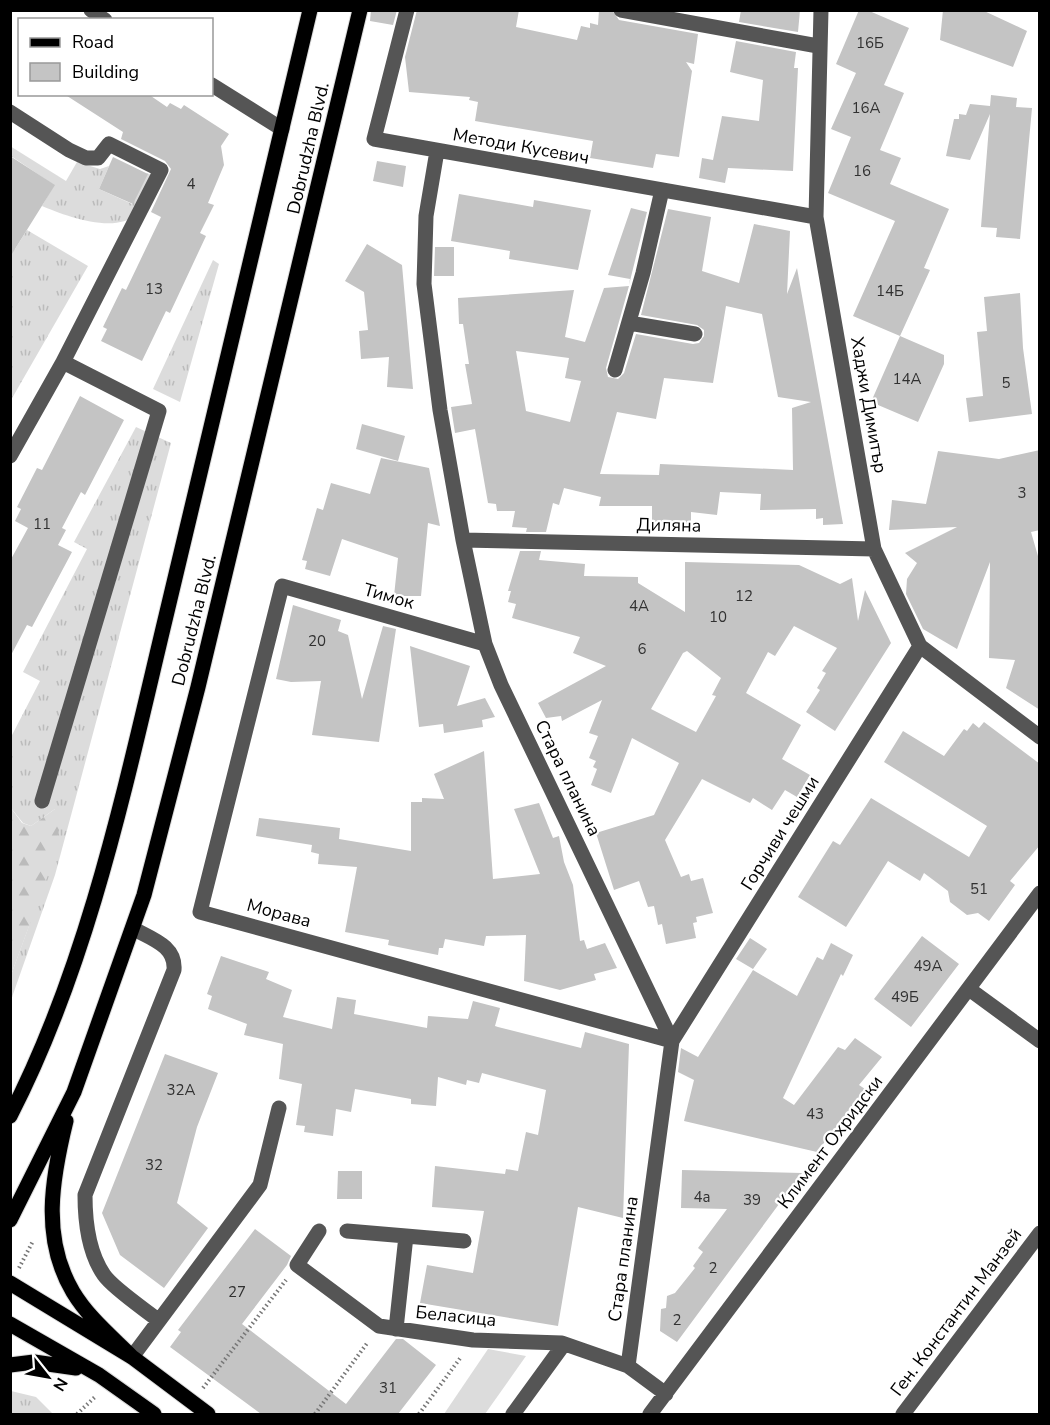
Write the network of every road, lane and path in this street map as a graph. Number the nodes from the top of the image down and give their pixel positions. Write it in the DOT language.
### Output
graph roads {
  1 [pos="310,10"];
  2 [pos="360,10"];
  3 [pos="407,10"];
  4 [pos="621,10"];
  5 [pos="821,10"];
  6 [pos="818,46"];
  7 [pos="213,86"];
  8 [pos="10,112"];
  9 [pos="282,129"];
  10 [pos="436,151"];
  11 [pos="662,190"];
  12 [pos="816,217"];
  13 [pos="629,323"];
  14 [pos="695,334"];
  15 [pos="63,362"];
  16 [pos="615,370"];
  17 [pos="11,451"];
  18 [pos="464,540"];
  19 [pos="874,549"];
  20 [pos="282,586"];
  21 [pos="485,644"];
  22 [pos="920,646"];
  23 [pos="1040,737"];
  24 [pos="42,801"];
  25 [pos="1040,892"];
  26 [pos="134,929"];
  27 [pos="969,989"];
  28 [pos="672,1041"];
  29 [pos="1040,1041"];
  30 [pos="74,1092"];
  31 [pos="279,1108"];
  32 [pos="10,1116"];
  33 [pos="10,1220"];
  34 [pos="319,1231"];
  35 [pos="347,1231"];
  36 [pos="1040,1233"];
  37 [pos="406,1236"];
  38 [pos="464,1241"];
  39 [pos="297,1265"];
  40 [pos="10,1283"];
  41 [pos="158,1320"];
  42 [pos="10,1324"];
  43 [pos="379,1326"];
  44 [pos="396,1329"];
  45 [pos="473,1340"];
  46 [pos="564,1344"];
  47 [pos="132,1357"];
  48 [pos="10,1365"];
  49 [pos="628,1366"];
  50 [pos="99,1375"];
  51 [pos="666,1394"];
  52 [pos="193,1403"];
  53 [pos="154,1414"];
  54 [pos="208,1414"];
  55 [pos="315,1414"];
  56 [pos="419,1414"];
  57 [pos="513,1414"];
  58 [pos="650,1414"];
  59 [pos="903,1414"];
  1 -- 9 [label="main road, Dobrudzha Blvd."];
  2 -- 26 [label="main road, Dobrudzha Blvd."];
  3 -- 10 [label="street, Методи Кусевич"];
  4 -- 6 [label="street"];
  5 -- 6 [label="street, Хаджи Димитър"];
  6 -- 12 [label="street, Хаджи Димитър"];
  7 -- 9 [label="street"];
  8 -- 15 [label="street"];
  9 -- 32 [label="main road, Dobrudzha Blvd."];
  10 -- 11 [label="street, Методи Кусевич"];
  10 -- 18 [label="street, Стара планина"];
  11 -- 12 [label="street, Методи Кусевич"];
  11 -- 13 [label="street"];
  12 -- 19 [label="street, Хаджи Димитър"];
  13 -- 14 [label="street"];
  13 -- 16 [label="street"];
  15 -- 17 [label="street"];
  15 -- 24 [label="street"];
  18 -- 19 [label="street, Диляна"];
  18 -- 21 [label="street, Стара планина"];
  19 -- 22 [label="street, Хаджи Димитър"];
  20 -- 21 [label="street, Тимок"];
  20 -- 28 [label="street, Морава"];
  21 -- 28 [label="street, Стара планина"];
  22 -- 23 [label="street, Хаджи Димитър"];
  22 -- 28 [label="street, Горчиви чешми"];
  25 -- 27 [label="street, Климент Охридски"];
  26 -- 30 [label="main road, Dobrudzha Blvd."];
  26 -- 41 [label="street"];
  27 -- 29 [label="street"];
  27 -- 51 [label="street, Климент Охридски"];
  28 -- 49 [label="street, Стара планина"];
  30 -- 33 [label="main road, Dobrudzha Blvd."];
  30 -- 47 [label="main road"];
  31 -- 41 [label="street"];
  34 -- 39 [label="street"];
  35 -- 37 [label="street"];
  36 -- 59 [label="street, Ген. Константин Манзей"];
  37 -- 38 [label="street"];
  37 -- 44 [label="street"];
  39 -- 43 [label="street, Беласица"];
  39 -- 52 [label="path"];
  40 -- 47 [label="main road"];
  41 -- 47 [label="street"];
  42 -- 50 [label="main road"];
  43 -- 44 [label="street, Беласица"];
  43 -- 55 [label="path"];
  44 -- 45 [label="street, Беласица"];
  45 -- 46 [label="street, Беласица"];
  45 -- 56 [label="path"];
  46 -- 49 [label="street, Беласица"];
  46 -- 57 [label="street"];
  47 -- 52 [label="main road"];
  48 -- 50 [label="main road"];
  49 -- 51 [label="street"];
  50 -- 53 [label="main road"];
  51 -- 58 [label="street, Климент Охридски"];
  52 -- 54 [label="main road"];
}
